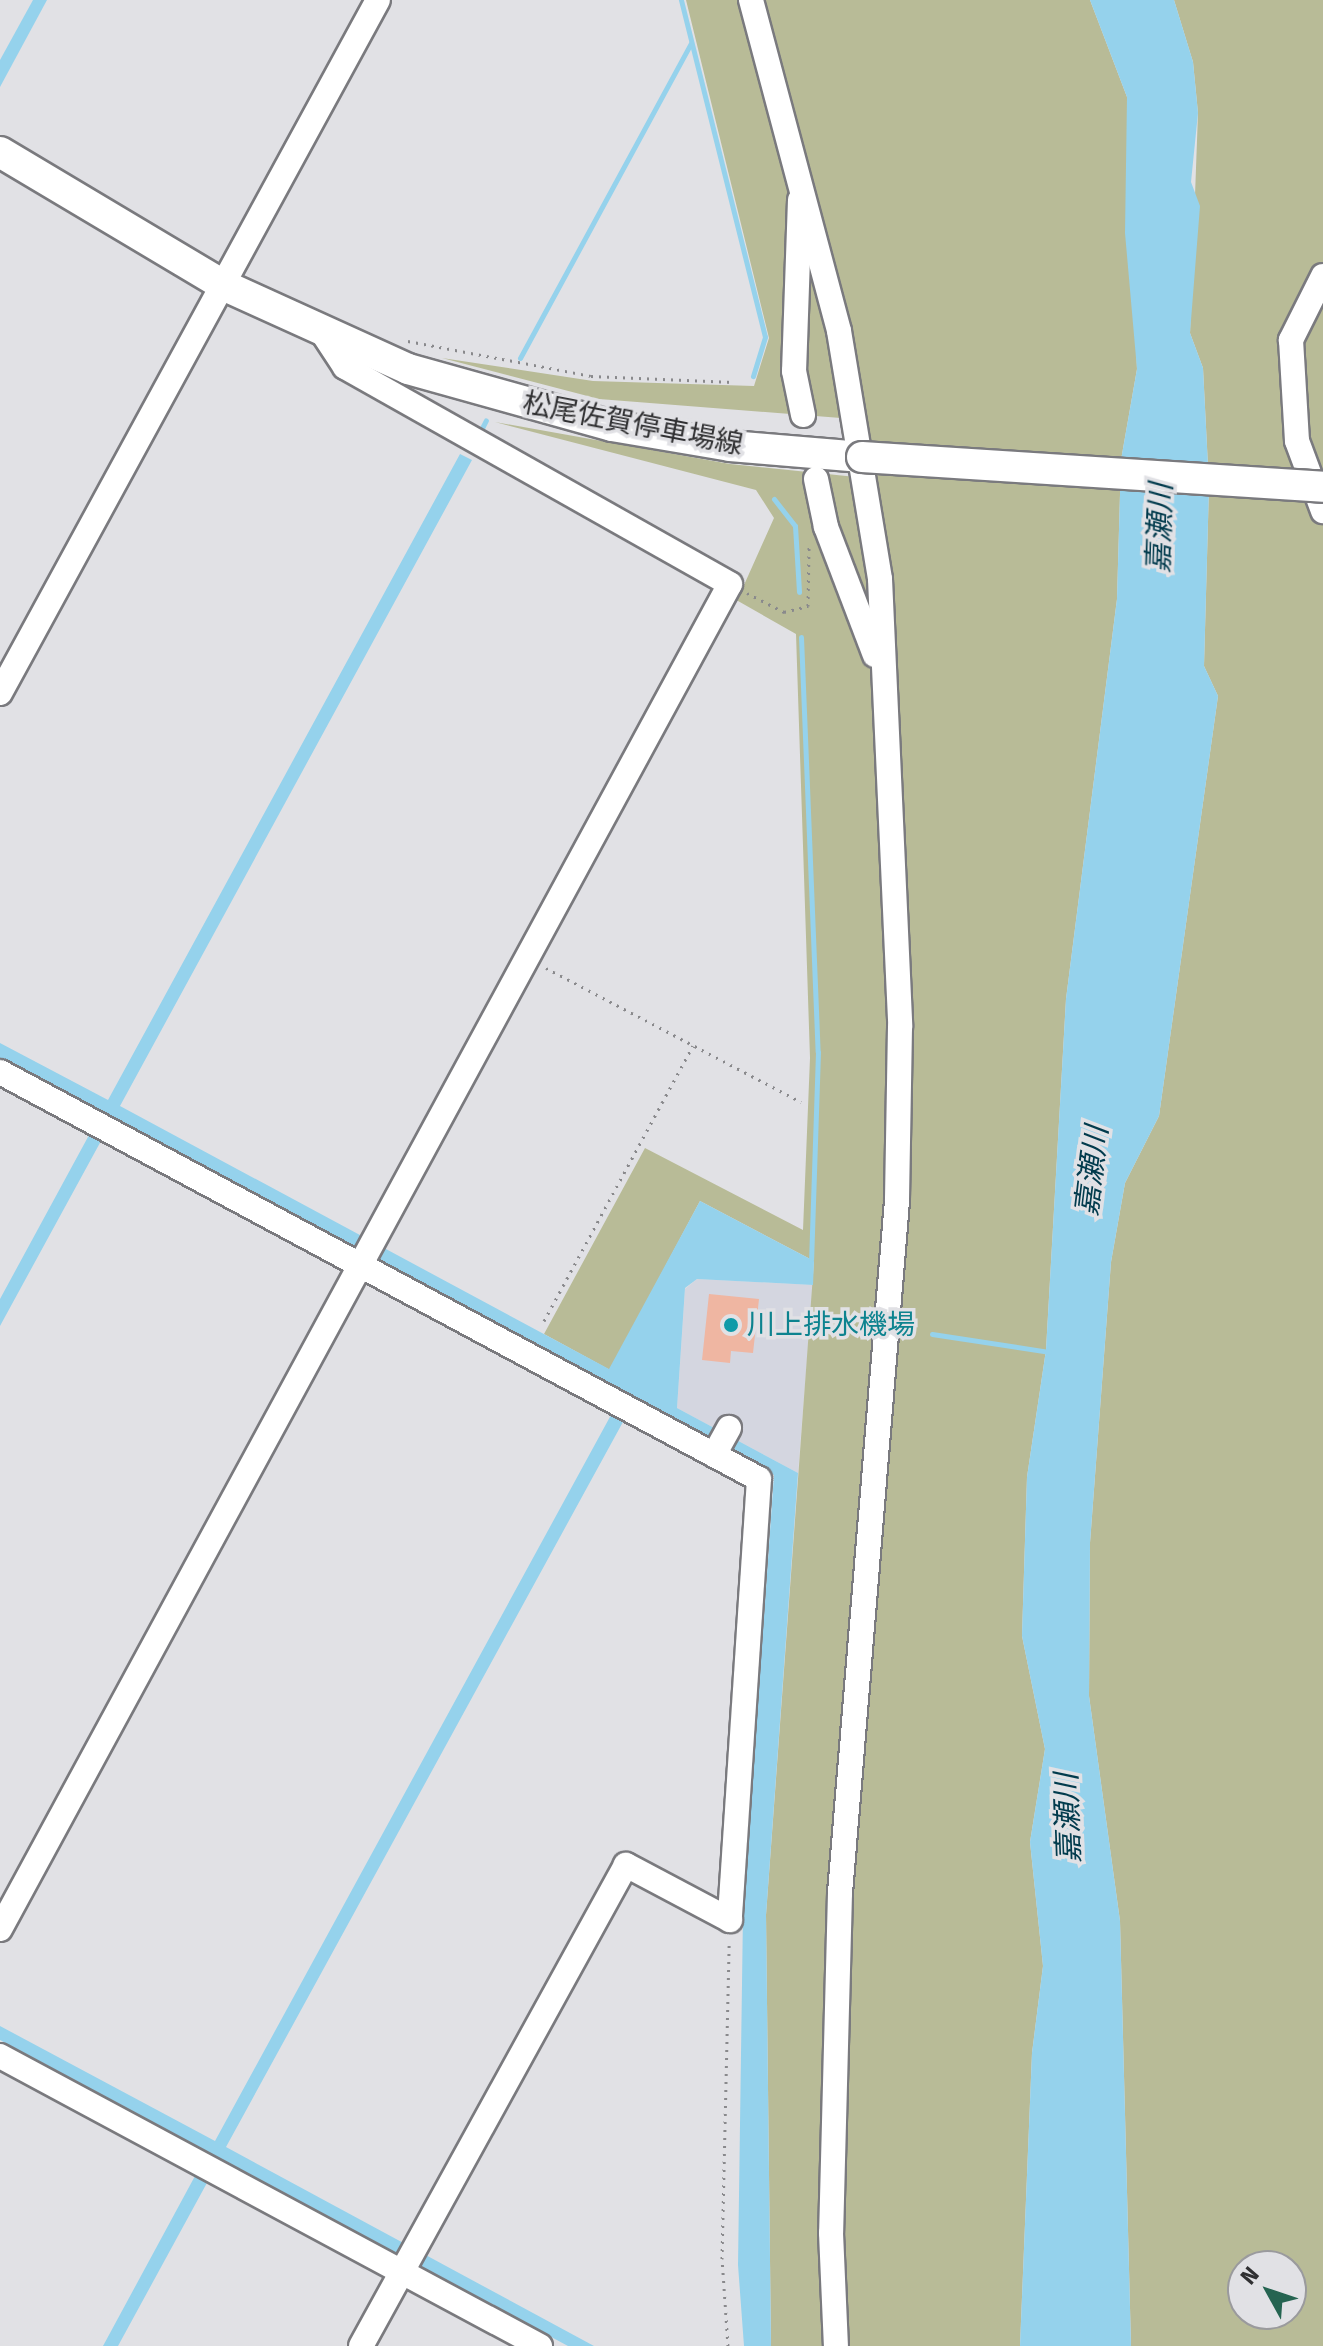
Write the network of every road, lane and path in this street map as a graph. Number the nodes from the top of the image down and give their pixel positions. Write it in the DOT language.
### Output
graph roads {
  1 [pos="378,0"];
  2 [pos="751,0"];
  3 [pos="0,152"];
  4 [pos="801,170"];
  5 [pos="1323,276"];
  6 [pos="223,285"];
  7 [pos="322,332"];
  8 [pos="400,339"];
  9 [pos="733,382"];
  10 [pos="803,415"];
  11 [pos="862,457"];
  12 [pos="816,479"];
  13 [pos="1323,487"];
  14 [pos="1323,511"];
  15 [pos="809,536"];
  16 [pos="730,584"];
  17 [pos="883,673"];
  18 [pos="0,693"];
  19 [pos="528,958"];
  20 [pos="693,1046"];
  21 [pos="0,1072"];
  22 [pos="801,1102"];
  23 [pos="362,1267"];
  24 [pos="544,1321"];
  25 [pos="729,1428"];
  26 [pos="714,1455"];
  27 [pos="730,1920"];
  28 [pos="0,1929"];
  29 [pos="0,2056"];
  30 [pos="407,2261"];
  31 [pos="361,2346"];
  32 [pos="540,2346"];
  33 [pos="728,2346"];
  34 [pos="836,2346"];
  1 -- 6 [label="street"];
  2 -- 4 [label="street"];
  3 -- 6 [label="main road, 松尾佐賀停車場線"];
  4 -- 10 [label="street"];
  4 -- 11 [label="street"];
  5 -- 14 [label="street"];
  6 -- 7 [label="main road, 松尾佐賀停車場線"];
  6 -- 18 [label="street"];
  7 -- 11 [label="main road, 松尾佐賀停車場線"];
  7 -- 16 [label="street"];
  8 -- 9 [label="path"];
  11 -- 13 [label="main road, 松尾佐賀停車場線, bridge"];
  11 -- 17 [label="street"];
  12 -- 17 [label="street"];
  15 -- 16 [label="path"];
  16 -- 19 [label="street"];
  17 -- 34 [label="street"];
  19 -- 20 [label="path"];
  19 -- 23 [label="street"];
  20 -- 22 [label="path"];
  20 -- 24 [label="path"];
  21 -- 23 [label="street"];
  23 -- 26 [label="street"];
  23 -- 28 [label="street"];
  25 -- 26 [label="street"];
  26 -- 27 [label="street"];
  27 -- 30 [label="street"];
  27 -- 33 [label="path"];
  29 -- 30 [label="street"];
  30 -- 31 [label="street"];
  30 -- 32 [label="street"];
}
